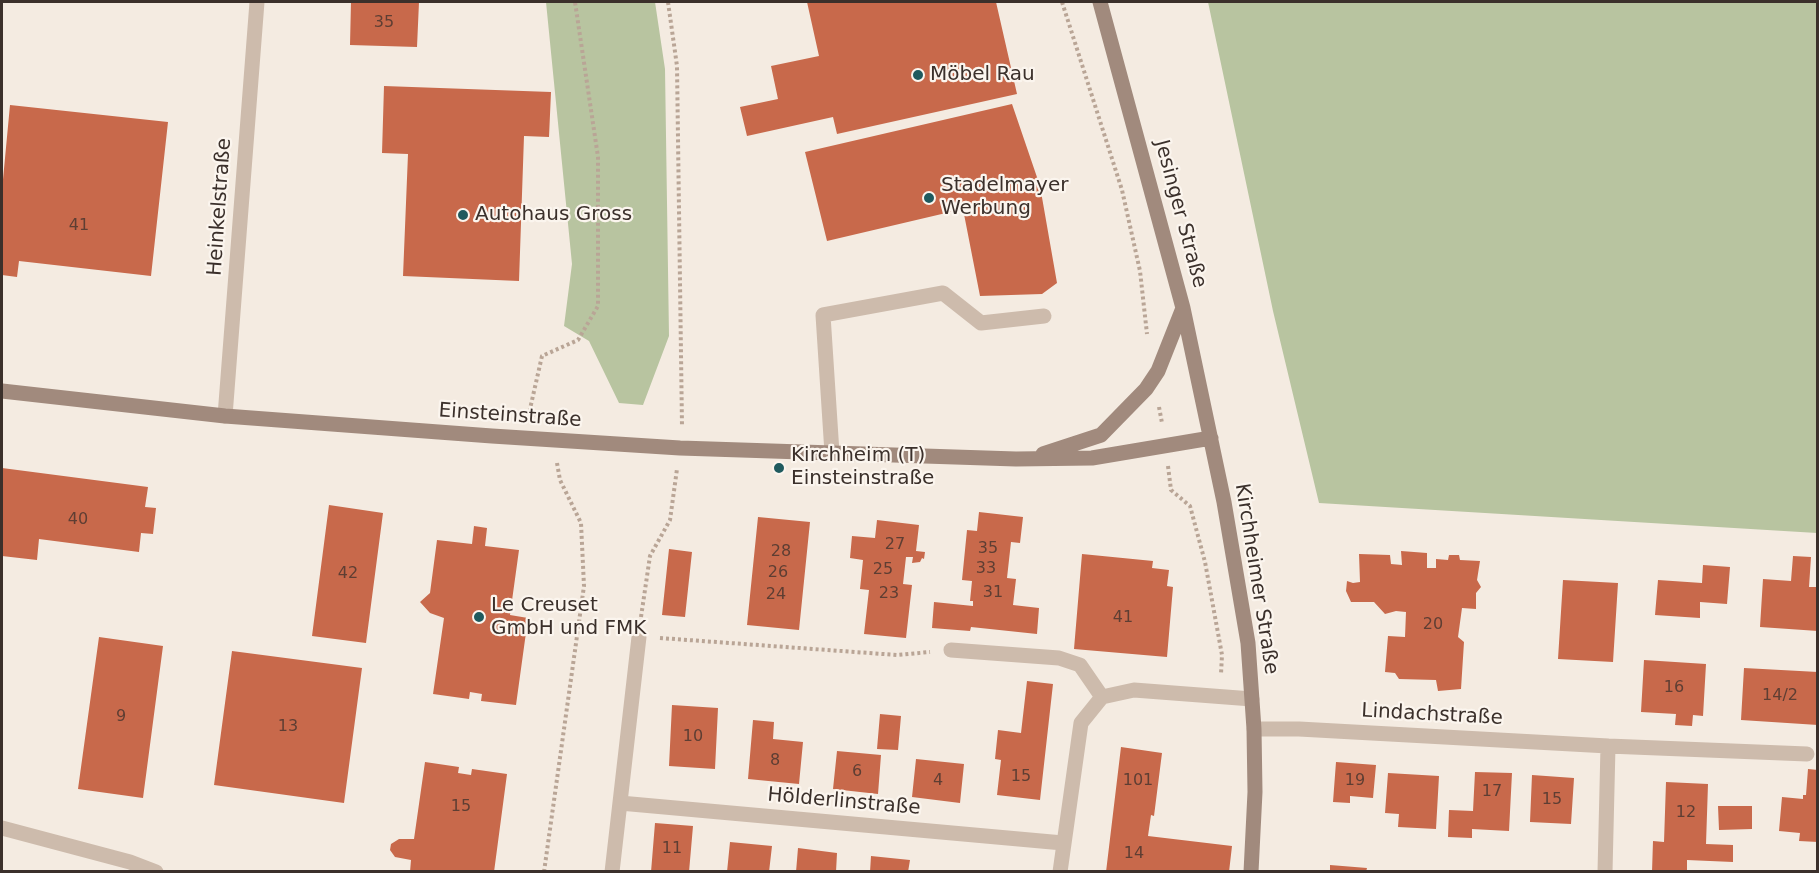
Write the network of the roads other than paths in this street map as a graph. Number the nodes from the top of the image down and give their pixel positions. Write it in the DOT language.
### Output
graph roads {
  1 [pos="257,2"];
  2 [pos="1100,2"];
  3 [pos="1183,308"];
  4 [pos="1044,316"];
  5 [pos="2,391"];
  6 [pos="225,416"];
  7 [pos="1211,438"];
  8 [pos="832,453"];
  9 [pos="1016,459"];
  10 [pos="639,637"];
  11 [pos="951,650"];
  12 [pos="1102,697"];
  13 [pos="1252,699"];
  14 [pos="1254,729"];
  15 [pos="1608,746"];
  16 [pos="1807,754"];
  17 [pos="620,803"];
  18 [pos="2,828"];
  19 [pos="1063,843"];
  20 [pos="156,872"];
  21 [pos="612,872"];
  22 [pos="1060,872"];
  23 [pos="1251,872"];
  24 [pos="1605,872"];
  1 -- 6 [label="street, Heinkelstraße"];
  2 -- 3 [label="street, Jesinger Straße"];
  3 -- 7 [label="street, Jesinger Straße"];
  3 -- 9 [label="street, Einsteinstraße"];
  4 -- 8 [label="street"];
  5 -- 6 [label="street, Einsteinstraße"];
  6 -- 8 [label="street, Einsteinstraße"];
  7 -- 9 [label="street, Einsteinstraße"];
  7 -- 13 [label="street, Kirchheimer Straße"];
  8 -- 9 [label="street, Einsteinstraße"];
  10 -- 17 [label="street"];
  11 -- 12 [label="street"];
  12 -- 13 [label="street"];
  12 -- 19 [label="street"];
  13 -- 14 [label="street, Kirchheimer Straße"];
  14 -- 15 [label="street, Lindachstraße"];
  14 -- 23 [label="street, Kirchheimer Straße"];
  15 -- 16 [label="street, Lindachstraße"];
  15 -- 24 [label="street"];
  17 -- 19 [label="street, Hölderlinstraße"];
  17 -- 21 [label="street"];
  18 -- 20 [label="street"];
  19 -- 22 [label="street"];
}
